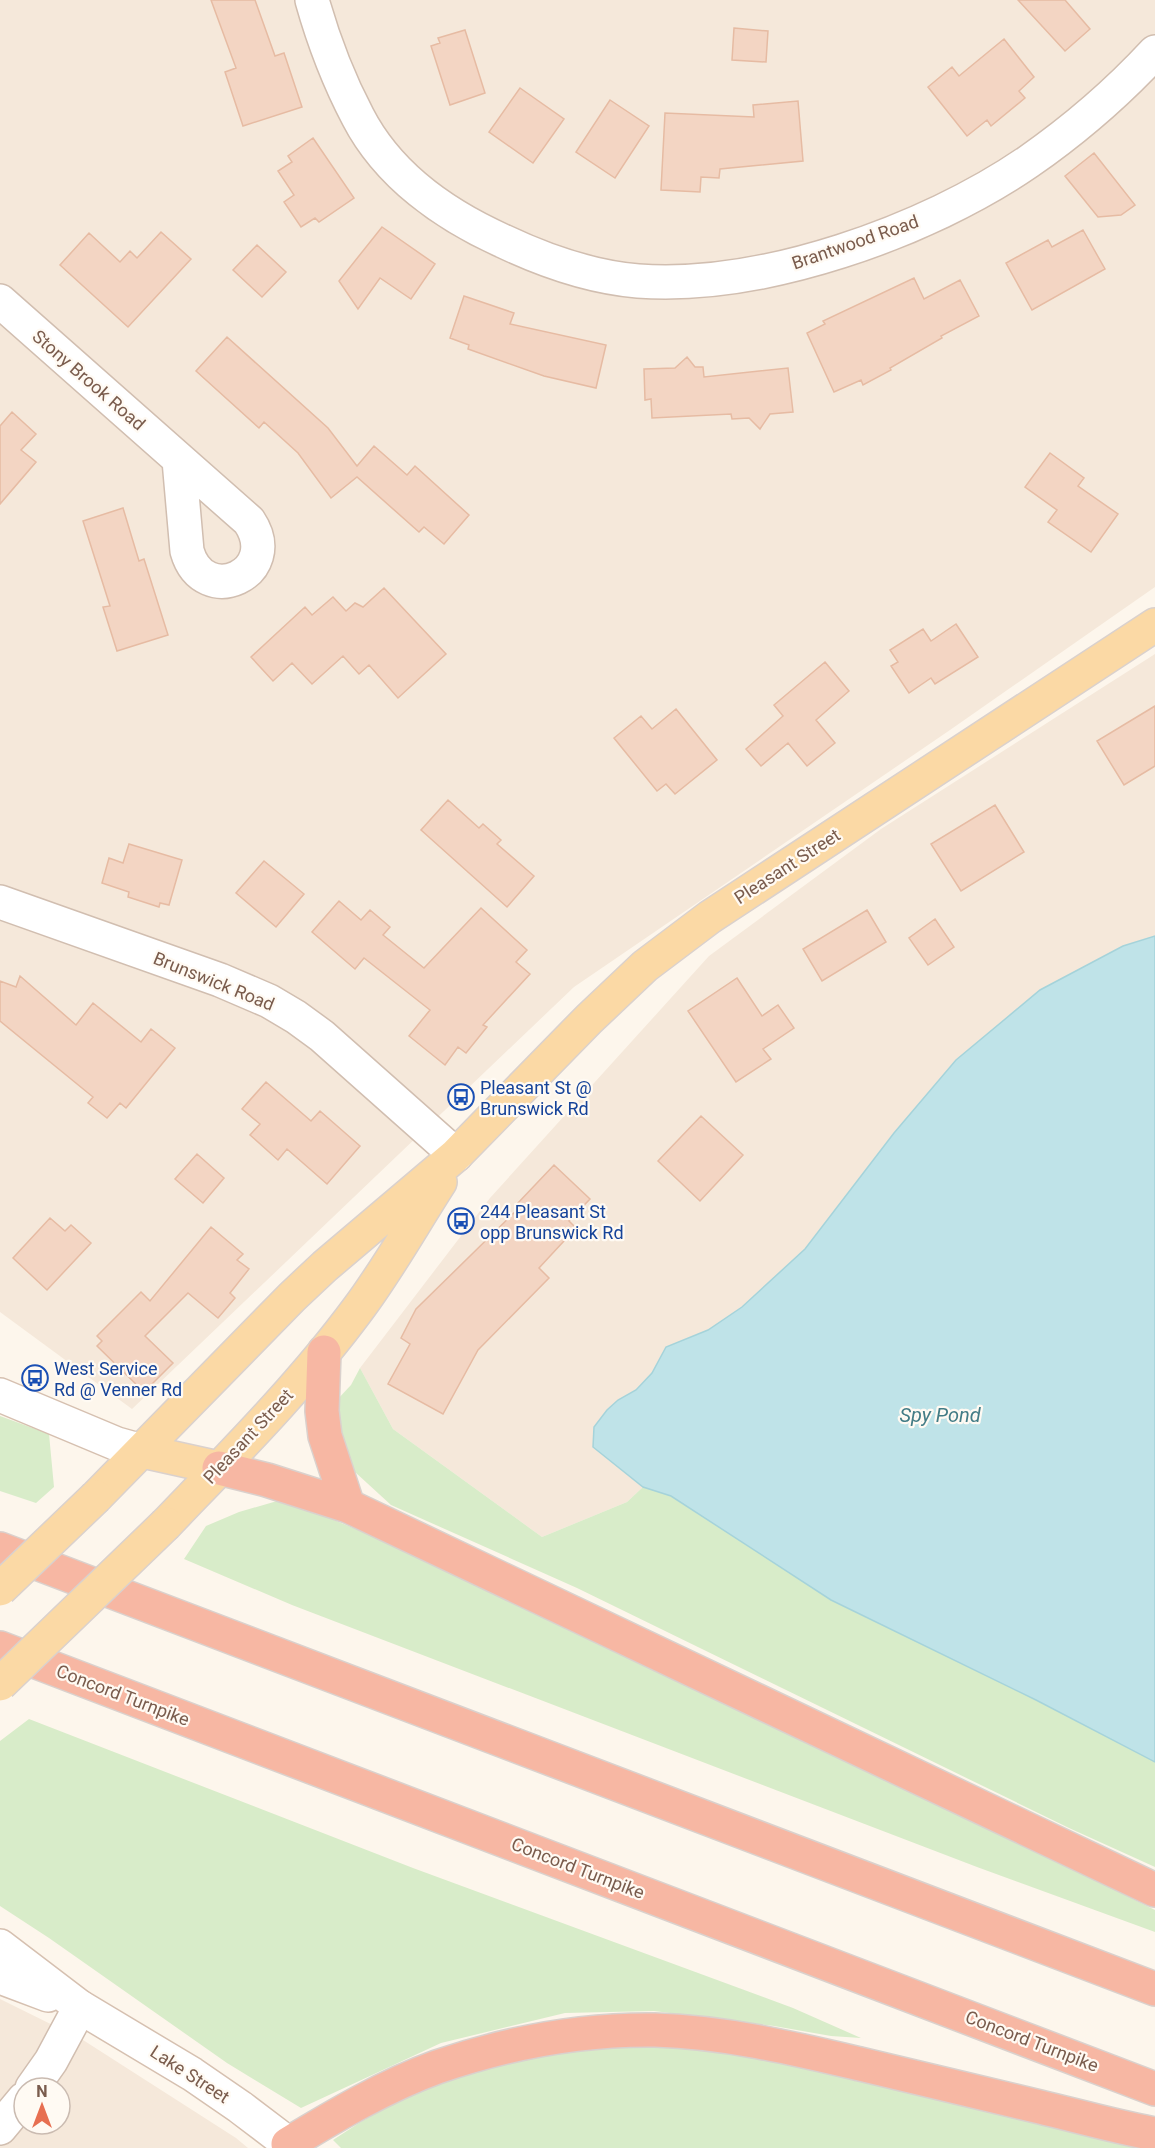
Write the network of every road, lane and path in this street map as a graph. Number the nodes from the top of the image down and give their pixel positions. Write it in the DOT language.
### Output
graph roads {
  1 [pos="314,2"];
  2 [pos="1155,52"];
  3 [pos="0,301"];
  4 [pos="179,460"];
  5 [pos="1155,625"];
  6 [pos="0,902"];
  7 [pos="456,1155"];
  8 [pos="324,1352"];
  9 [pos="0,1395"];
  10 [pos="142,1450"];
  11 [pos="219,1468"];
  12 [pos="348,1506"];
  13 [pos="0,1549"];
  14 [pos="0,1589"];
  15 [pos="0,1648"];
  16 [pos="0,1684"];
  17 [pos="1155,1890"];
  18 [pos="0,1946"];
  19 [pos="0,1977"];
  20 [pos="1155,1989"];
  21 [pos="80,2007"];
  22 [pos="40,2076"];
  23 [pos="1155,2089"];
  24 [pos="12,2114"];
  25 [pos="0,2128"];
  26 [pos="1155,2134"];
  27 [pos="291,2146"];
  1 -- 2 [label="street, Brantwood Road"];
  3 -- 4 [label="street, Stony Brook Road"];
  5 -- 7 [label="main road, Pleasant Street"];
  6 -- 7 [label="street, Brunswick Road"];
  7 -- 8 [label="main road, Pleasant Street"];
  7 -- 10 [label="main road, Pleasant Street"];
  8 -- 11 [label="main road, Pleasant Street"];
  8 -- 12 [label="highway"];
  9 -- 10 [label="street"];
  10 -- 11 [label="main road"];
  10 -- 14 [label="main road, Pleasant Street, bridge"];
  11 -- 12 [label="highway"];
  11 -- 16 [label="main road, Pleasant Street, bridge"];
  12 -- 17 [label="highway"];
  13 -- 20 [label="highway"];
  15 -- 23 [label="highway, Concord Turnpike"];
  18 -- 21 [label="street, Lake Street"];
  19 -- 21 [label="street, Lake Street"];
  21 -- 22 [label="street"];
  21 -- 27 [label="street, Lake Street"];
  24 -- 25 [label="street"];
  26 -- 27 [label="highway"];
}
